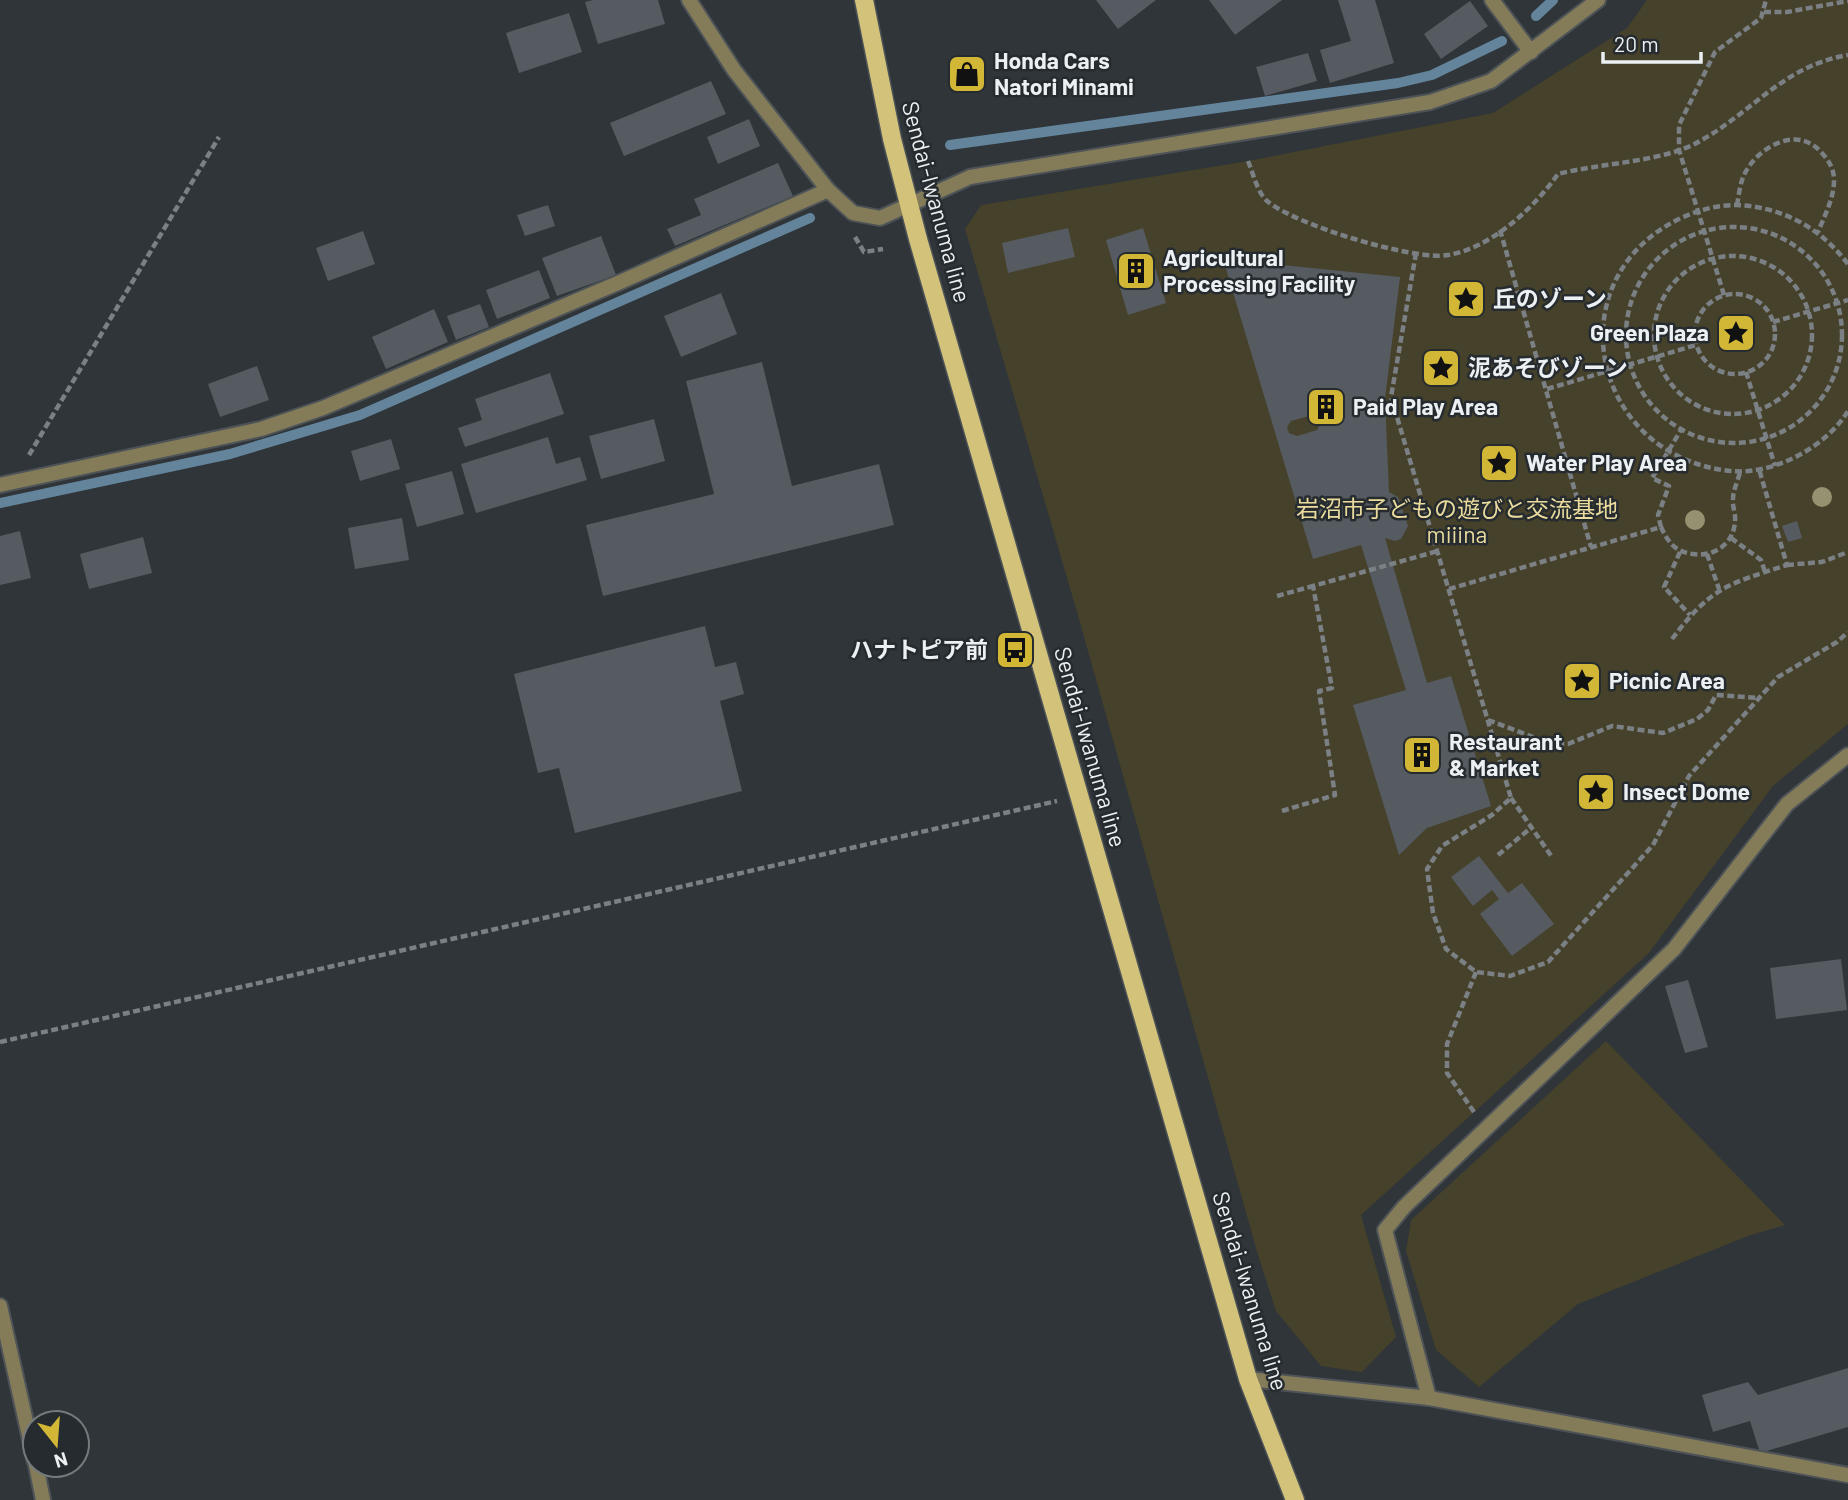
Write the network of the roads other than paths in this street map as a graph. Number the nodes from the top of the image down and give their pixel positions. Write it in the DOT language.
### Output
graph roads {
  1 [pos="689,0"];
  2 [pos="864,0"];
  3 [pos="1492,0"];
  4 [pos="1598,0"];
  5 [pos="1531,52"];
  6 [pos="828,190"];
  7 [pos="908,204"];
  8 [pos="6,484"];
  9 [pos="1848,755"];
  10 [pos="0,1306"];
  11 [pos="1248,1379"];
  12 [pos="1429,1398"];
  13 [pos="23,1409"];
  14 [pos="1848,1475"];
  15 [pos="38,1479"];
  16 [pos="43,1500"];
  17 [pos="1295,1500"];
  1 -- 6 [label="street"];
  2 -- 7 [label="main road, Sendai-Iwanuma line"];
  3 -- 5 [label="street"];
  4 -- 5 [label="street"];
  5 -- 7 [label="street"];
  6 -- 7 [label="street"];
  6 -- 8 [label="street"];
  7 -- 11 [label="main road, Sendai-Iwanuma line"];
  9 -- 12 [label="street"];
  10 -- 13 [label="street"];
  11 -- 12 [label="street"];
  11 -- 17 [label="main road, Sendai-Iwanuma line"];
  12 -- 14 [label="street"];
  15 -- 16 [label="street"];
}
